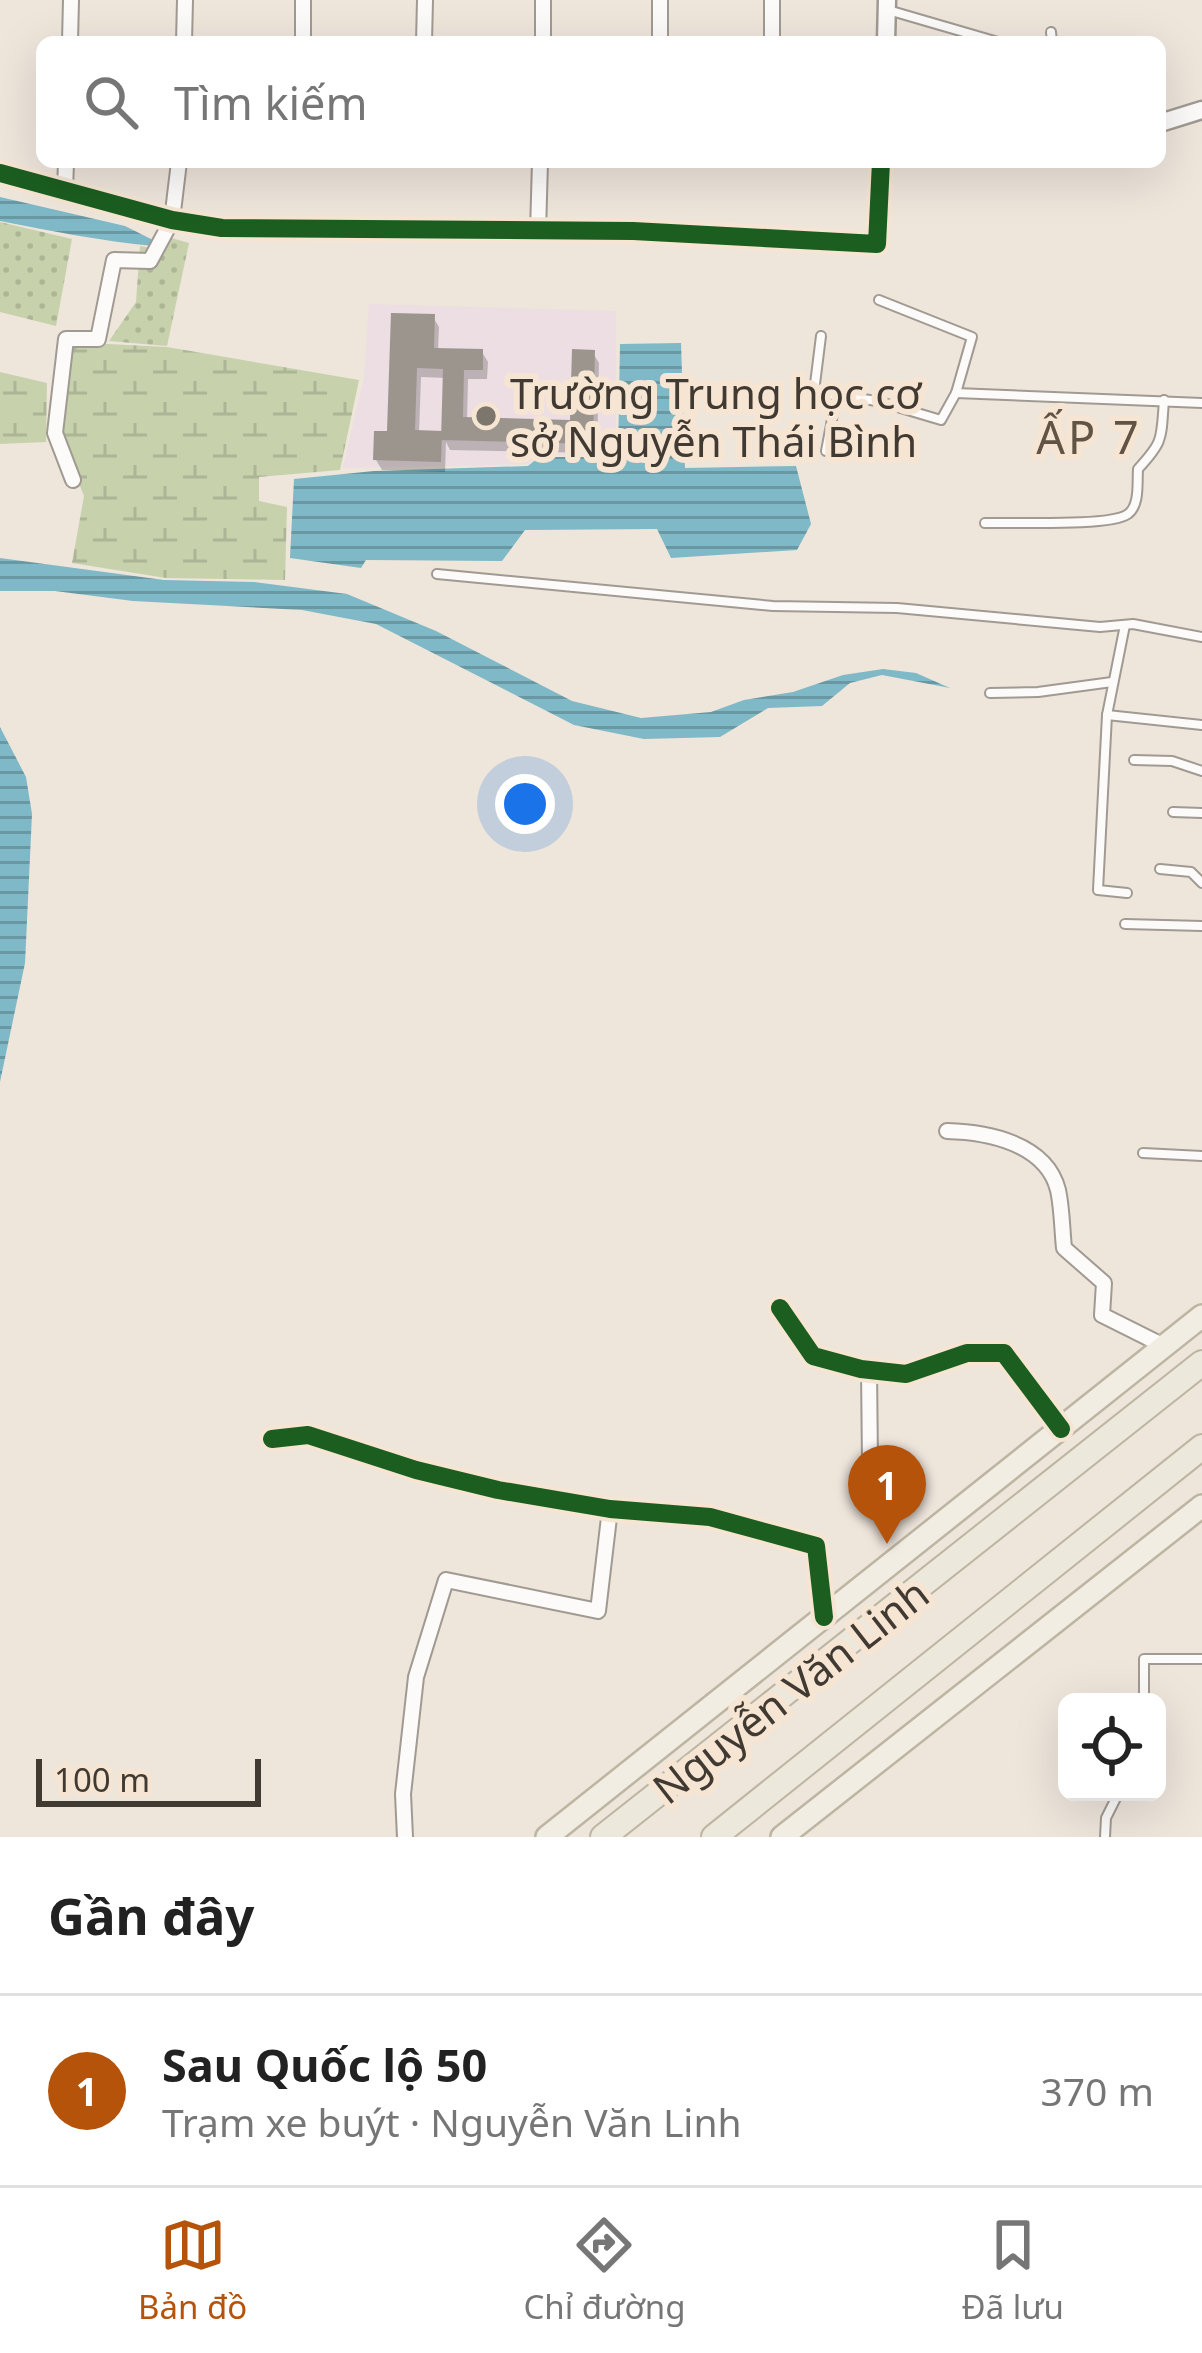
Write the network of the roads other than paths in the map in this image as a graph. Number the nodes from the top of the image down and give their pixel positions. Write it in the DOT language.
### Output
graph roads {
  1 [pos="71,0"];
  2 [pos="185,0"];
  3 [pos="303,0"];
  4 [pos="425,0"];
  5 [pos="543,0"];
  6 [pos="660,0"];
  7 [pos="772,0"];
  8 [pos="887,5"];
  9 [pos="70,36"];
  10 [pos="184,36"];
  11 [pos="303,36"];
  12 [pos="424,36"];
  13 [pos="542,36"];
  14 [pos="660,36"];
  15 [pos="772,36"];
  16 [pos="886,36"];
  17 [pos="980,36"];
  18 [pos="1202,110"];
  19 [pos="1166,121"];
  20 [pos="66,168"];
  21 [pos="178,168"];
  22 [pos="540,168"];
  23 [pos="881,168"];
  24 [pos="0,173"];
  25 [pos="65,191"];
  26 [pos="172,220"];
  27 [pos="538,232"];
  28 [pos="879,300"];
  29 [pos="821,336"];
  30 [pos="837,393"];
  31 [pos="956,393"];
  32 [pos="1164,400"];
  33 [pos="1202,403"];
  34 [pos="826,452"];
  35 [pos="73,480"];
  36 [pos="985,523"];
  37 [pos="437,574"];
  38 [pos="1124,625"];
  39 [pos="1202,637"];
  40 [pos="1112,682"];
  41 [pos="990,693"];
  42 [pos="1107,715"];
  43 [pos="1202,725"];
  44 [pos="1134,760"];
  45 [pos="1202,771"];
  46 [pos="1173,812"];
  47 [pos="1202,813"];
  48 [pos="1160,869"];
  49 [pos="1202,883"];
  50 [pos="1127,893"];
  51 [pos="1125,924"];
  52 [pos="1202,926"];
  53 [pos="946,1131"];
  54 [pos="1143,1154"];
  55 [pos="1202,1156"];
  56 [pos="780,1308"];
  57 [pos="1202,1316"];
  58 [pos="1165,1346"];
  59 [pos="1202,1363"];
  60 [pos="869,1370"];
  61 [pos="1061,1430"];
  62 [pos="272,1439"];
  63 [pos="1202,1447"];
  64 [pos="870,1462"];
  65 [pos="1202,1505"];
  66 [pos="610,1509"];
  67 [pos="824,1617"];
  68 [pos="1202,1659"];
  69 [pos="1144,1693"];
  70 [pos="1114,1801"];
  71 [pos="405,1837"];
  72 [pos="547,1837"];
  73 [pos="603,1837"];
  74 [pos="714,1837"];
  75 [pos="782,1837"];
  76 [pos="1105,1837"];
  1 -- 9 [label="street"];
  2 -- 10 [label="street"];
  3 -- 11 [label="street"];
  4 -- 12 [label="street"];
  5 -- 13 [label="street"];
  6 -- 14 [label="street"];
  7 -- 15 [label="street"];
  8 -- 16 [label="street"];
  8 -- 17 [label="lane"];
  18 -- 19 [label="street"];
  20 -- 25 [label="street"];
  21 -- 26 [label="street"];
  22 -- 27 [label="street"];
  23 -- 27 [label="street"];
  24 -- 25 [label="street"];
  25 -- 26 [label="street"];
  26 -- 27 [label="street"];
  26 -- 35 [label="street"];
  28 -- 31 [label="lane"];
  29 -- 30 [label="lane"];
  30 -- 31 [label="lane"];
  30 -- 34 [label="lane"];
  31 -- 32 [label="lane"];
  32 -- 33 [label="lane"];
  32 -- 36 [label="lane"];
  37 -- 38 [label="lane"];
  38 -- 39 [label="lane"];
  38 -- 40 [label="lane"];
  40 -- 41 [label="lane"];
  40 -- 42 [label="lane"];
  42 -- 43 [label="lane"];
  42 -- 50 [label="lane"];
  44 -- 45 [label="lane"];
  46 -- 47 [label="lane"];
  48 -- 49 [label="lane"];
  51 -- 52 [label="lane"];
  53 -- 58 [label="street"];
  54 -- 55 [label="lane"];
  56 -- 60 [label="street"];
  57 -- 58 [label="main road, Nguyễn Văn Linh"];
  58 -- 61 [label="main road, Nguyễn Văn Linh"];
  59 -- 73 [label="highway, Nguyễn Văn Linh"];
  60 -- 61 [label="street"];
  60 -- 64 [label="street"];
  61 -- 67 [label="main road, Nguyễn Văn Linh"];
  62 -- 66 [label="street"];
  63 -- 74 [label="highway, Nguyễn Văn Linh"];
  65 -- 75 [label="main road"];
  66 -- 67 [label="street"];
  66 -- 71 [label="street"];
  67 -- 72 [label="main road, Nguyễn Văn Linh"];
  68 -- 69 [label="lane"];
  70 -- 76 [label="lane"];
}
